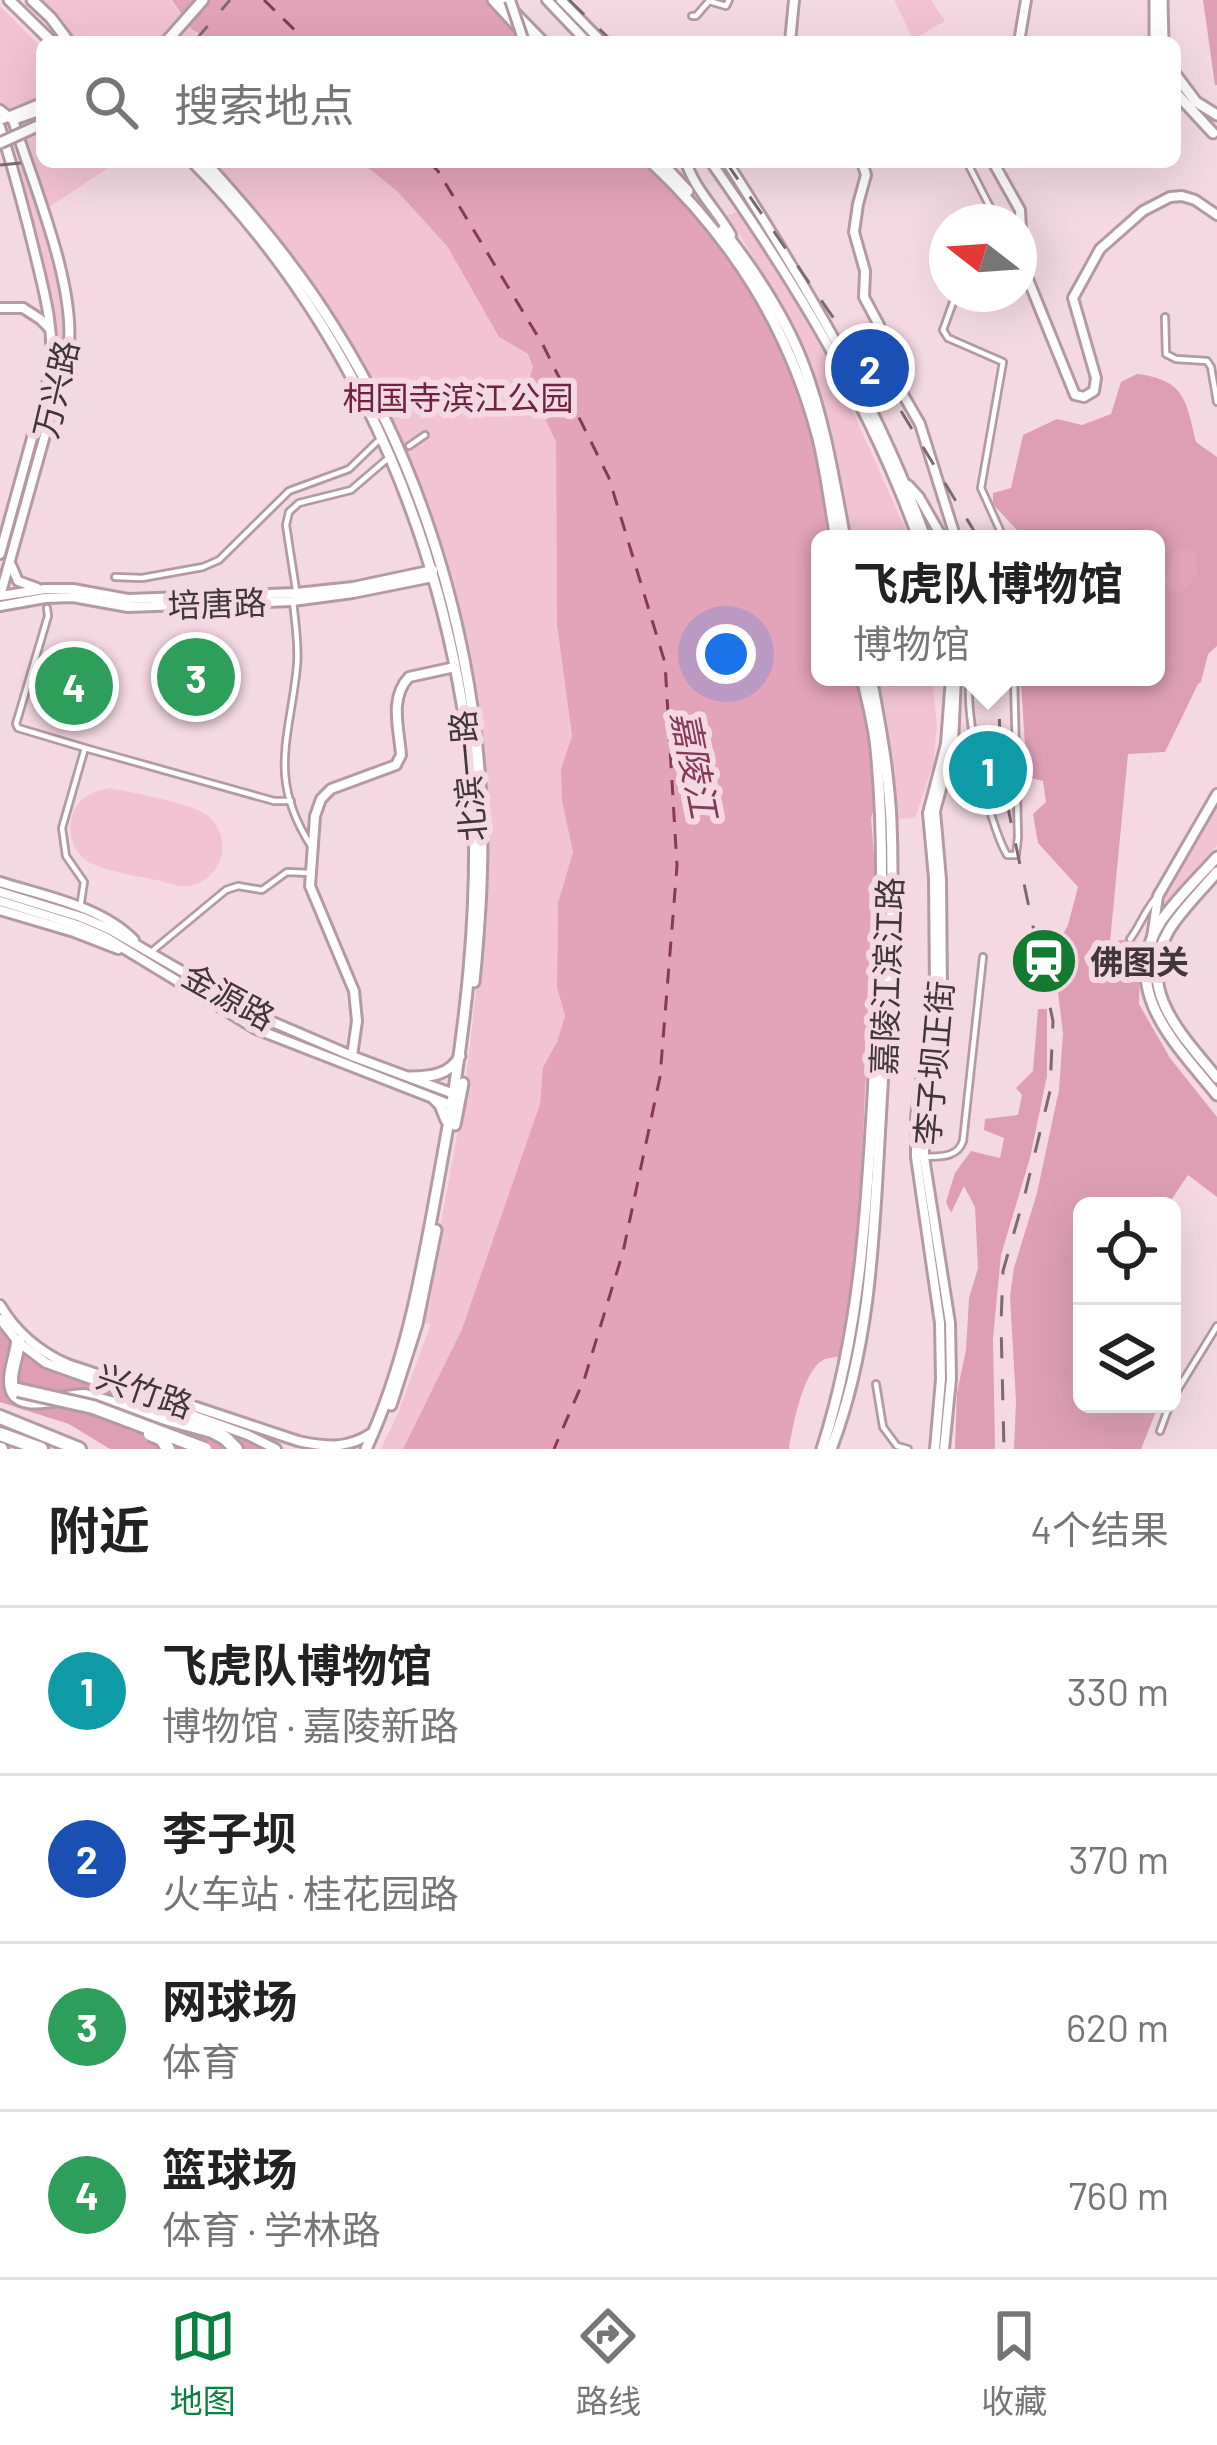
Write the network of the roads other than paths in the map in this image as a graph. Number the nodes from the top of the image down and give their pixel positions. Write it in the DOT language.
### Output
graph roads {
  1 [pos="9,0"];
  2 [pos="32,0"];
  3 [pos="203,0"];
  4 [pos="493,0"];
  5 [pos="506,0"];
  6 [pos="547,0"];
  7 [pos="561,0"];
  8 [pos="729,0"];
  9 [pos="794,0"];
  10 [pos="1026,0"];
  11 [pos="1158,0"];
  12 [pos="692,16"];
  13 [pos="51,18"];
  14 [pos="39,29"];
  15 [pos="46,36"];
  16 [pos="64,36"];
  17 [pos="171,36"];
  18 [pos="523,36"];
  19 [pos="525,36"];
  20 [pos="538,36"];
  21 [pos="581,36"];
  22 [pos="596,36"];
  23 [pos="791,36"];
  24 [pos="1020,36"];
  25 [pos="1159,36"];
  26 [pos="1181,82"];
  27 [pos="1181,98"];
  28 [pos="36,109"];
  29 [pos="1217,116"];
  30 [pos="3,124"];
  31 [pos="36,124"];
  32 [pos="198,168"];
  33 [pos="211,168"];
  34 [pos="657,168"];
  35 [pos="667,168"];
  36 [pos="688,168"];
  37 [pos="715,168"];
  38 [pos="731,168"];
  39 [pos="864,168"];
  40 [pos="970,168"];
  41 [pos="996,168"];
  42 [pos="988,204"];
  43 [pos="1217,215"];
  44 [pos="744,257"];
  45 [pos="43,287"];
  46 [pos="0,308"];
  47 [pos="23,308"];
  48 [pos="950,312"];
  49 [pos="1165,316"];
  50 [pos="52,334"];
  51 [pos="1217,402"];
  52 [pos="425,435"];
  53 [pos="382,437"];
  54 [pos="409,446"];
  55 [pos="386,460"];
  56 [pos="904,480"];
  57 [pos="839,530"];
  58 [pos="840,530"];
  59 [pos="918,530"];
  60 [pos="919,530"];
  61 [pos="938,530"];
  62 [pos="953,530"];
  63 [pos="1000,530"];
  64 [pos="13,549"];
  65 [pos="0,554"];
  66 [pos="434,573"];
  67 [pos="115,577"];
  68 [pos="45,589"];
  69 [pos="0,596"];
  70 [pos="295,597"];
  71 [pos="0,606"];
  72 [pos="47,608"];
  73 [pos="455,667"];
  74 [pos="869,686"];
  75 [pos="953,686"];
  76 [pos="970,686"];
  77 [pos="1013,686"];
  78 [pos="85,748"];
  79 [pos="1217,794"];
  80 [pos="291,801"];
  81 [pos="312,848"];
  82 [pos="1217,857"];
  83 [pos="1217,872"];
  84 [pos="310,873"];
  85 [pos="0,882"];
  86 [pos="0,892"];
  87 [pos="1158,896"];
  88 [pos="0,906"];
  89 [pos="80,908"];
  90 [pos="1130,939"];
  91 [pos="1152,940"];
  92 [pos="137,950"];
  93 [pos="151,952"];
  94 [pos="983,957"];
  95 [pos="462,1051"];
  96 [pos="352,1056"];
  97 [pos="1217,1078"];
  98 [pos="407,1082"];
  99 [pos="1217,1095"];
  100 [pos="434,1099"];
  101 [pos="457,1101"];
  102 [pos="448,1129"];
  103 [pos="920,1157"];
  104 [pos="865,1275"];
  105 [pos="0,1305"];
  106 [pos="0,1319"];
  107 [pos="1217,1326"];
  108 [pos="18,1342"];
  109 [pos="876,1384"];
  110 [pos="1181,1385"];
  111 [pos="0,1386"];
  112 [pos="18,1390"];
  113 [pos="129,1409"];
  114 [pos="1167,1413"];
  115 [pos="0,1418"];
  116 [pos="376,1429"];
  117 [pos="1160,1431"];
  118 [pos="0,1434"];
  119 [pos="301,1445"];
  120 [pos="828,1448"];
  121 [pos="896,1448"];
  122 [pos="41,1449"];
  123 [pos="79,1449"];
  124 [pos="168,1449"];
  125 [pos="179,1449"];
  126 [pos="205,1449"];
  127 [pos="236,1449"];
  128 [pos="276,1449"];
  129 [pos="370,1449"];
  130 [pos="908,1449"];
  131 [pos="939,1449"];
  1 -- 14 [label="main road"];
  2 -- 13 [label="main road"];
  3 -- 17 [label="main road"];
  4 -- 18 [label="main road, bridge"];
  5 -- 19 [label="main road, bridge"];
  5 -- 20 [label="main road, bridge"];
  6 -- 21 [label="main road"];
  7 -- 22 [label="main road"];
  8 -- 12 [label="street"];
  9 -- 23 [label="main road"];
  10 -- 24 [label="main road"];
  11 -- 25 [label="main road"];
  13 -- 14 [label="main road"];
  13 -- 16 [label="main road"];
  14 -- 15 [label="main road"];
  26 -- 29 [label="main road"];
  27 -- 29 [label="main road"];
  28 -- 30 [label="main road"];
  30 -- 31 [label="main road, bridge"];
  30 -- 45 [label="main road, 万兴路"];
  30 -- 64 [label="main road, 万兴路"];
  32 -- 53 [label="main road, 北滨一路"];
  33 -- 101 [label="main road, 北滨一路"];
  34 -- 57 [label="main road"];
  35 -- 44 [label="main road"];
  36 -- 44 [label="main road"];
  37 -- 59 [label="main road"];
  38 -- 56 [label="main road"];
  39 -- 62 [label="main road"];
  40 -- 42 [label="street"];
  41 -- 43 [label="main road"];
  44 -- 58 [label="main road"];
  45 -- 47 [label="main road"];
  45 -- 50 [label="main road, 万兴路"];
  46 -- 47 [label="main road"];
  47 -- 50 [label="main road"];
  48 -- 63 [label="street"];
  49 -- 51 [label="street"];
  50 -- 65 [label="main road, 万兴路"];
  52 -- 54 [label="street"];
  53 -- 66 [label="main road, 北滨一路"];
  53 -- 67 [label="street"];
  55 -- 70 [label="street"];
  56 -- 60 [label="main road"];
  56 -- 61 [label="main road"];
  64 -- 68 [label="main road"];
  64 -- 69 [label="main road, 万兴路"];
  66 -- 70 [label="main road, 培唐路"];
  66 -- 73 [label="main road, 北滨一路"];
  68 -- 69 [label="main road, 培唐路"];
  68 -- 70 [label="main road, 培唐路"];
  70 -- 71 [label="main road, 培唐路"];
  70 -- 80 [label="street"];
  72 -- 78 [label="street"];
  73 -- 81 [label="main road"];
  73 -- 95 [label="main road, 北滨一路"];
  74 -- 104 [label="main road, 嘉陵江滨江路"];
  75 -- 103 [label="main road, 李子坝正街"];
  76 -- 77 [label="street"];
  78 -- 80 [label="street"];
  78 -- 89 [label="street"];
  79 -- 87 [label="main road"];
  80 -- 81 [label="street"];
  81 -- 84 [label="main road"];
  82 -- 91 [label="main road"];
  83 -- 97 [label="main road"];
  84 -- 93 [label="street"];
  84 -- 96 [label="main road"];
  85 -- 89 [label="main road"];
  86 -- 92 [label="main road, 金源路"];
  87 -- 90 [label="street"];
  87 -- 91 [label="main road"];
  88 -- 92 [label="main road, 金源路"];
  89 -- 92 [label="main road"];
  91 -- 99 [label="main road"];
  92 -- 93 [label="main road, 金源路"];
  92 -- 98 [label="main road, 金源路"];
  93 -- 96 [label="main road, 金源路"];
  94 -- 103 [label="street"];
  95 -- 98 [label="main road"];
  95 -- 101 [label="main road, 北滨一路"];
  96 -- 98 [label="main road, 金源路"];
  98 -- 100 [label="main road, 金源路"];
  98 -- 101 [label="main road, 金源路"];
  100 -- 101 [label="main road, 金源路"];
  100 -- 102 [label="main road"];
  101 -- 102 [label="main road, 北滨一路"];
  101 -- 129 [label="main road, 北滨一路"];
  102 -- 116 [label="main road, 北滨一路"];
  103 -- 131 [label="main road, 李子坝正街"];
  104 -- 120 [label="main road"];
  104 -- 120 [label="main road"];
  105 -- 119 [label="main road, 兴竹路"];
  106 -- 108 [label="main road, 兴竹路"];
  107 -- 110 [label="street"];
  108 -- 113 [label="highway"];
  108 -- 128 [label="main road, 兴竹路"];
  109 -- 121 [label="street"];
  111 -- 112 [label="highway"];
  112 -- 124 [label="highway, bridge"];
  112 -- 126 [label="highway, bridge"];
  113 -- 125 [label="highway, bridge"];
  113 -- 127 [label="highway"];
  114 -- 117 [label="street"];
  115 -- 123 [label="highway"];
  116 -- 119 [label="main road, 兴竹路"];
  116 -- 129 [label="main road, 北滨一路"];
  118 -- 122 [label="highway"];
  121 -- 130 [label="street"];
}
